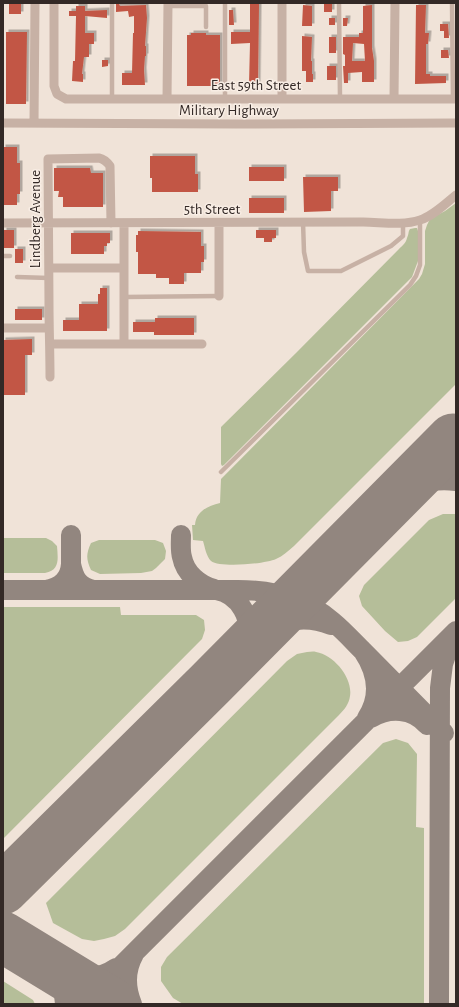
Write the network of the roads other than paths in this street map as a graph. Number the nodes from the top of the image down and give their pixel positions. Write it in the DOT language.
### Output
graph roads {
  1 [pos="35,3"];
  2 [pos="54,3"];
  3 [pos="112,3"];
  4 [pos="225,3"];
  5 [pos="282,3"];
  6 [pos="339,3"];
  7 [pos="395,3"];
  8 [pos="452,3"];
  9 [pos="168,5"];
  10 [pos="206,27"];
  11 [pos="340,98"];
  12 [pos="394,98"];
  13 [pos="454,98"];
  14 [pos="112,99"];
  15 [pos="168,99"];
  16 [pos="225,99"];
  17 [pos="282,99"];
  18 [pos="3,123"];
  19 [pos="34,123"];
  20 [pos="456,123"];
  21 [pos="456,195"];
  22 [pos="420,220"];
  23 [pos="110,222"];
  24 [pos="124,222"];
  25 [pos="303,222"];
  26 [pos="3,223"];
  27 [pos="49,223"];
  28 [pos="219,223"];
  29 [pos="403,223"];
  30 [pos="3,256"];
  31 [pos="10,256"];
  32 [pos="124,268"];
  33 [pos="49,273"];
  34 [pos="17,277"];
  35 [pos="219,296"];
  36 [pos="124,297"];
  37 [pos="3,328"];
  38 [pos="49,328"];
  39 [pos="50,344"];
  40 [pos="124,344"];
  41 [pos="202,344"];
  42 [pos="50,377"];
  43 [pos="221,472"];
  1 -- 19 [label="street"];
  2 -- 14 [label="street, East 59th Street"];
  3 -- 14 [label="lane"];
  4 -- 16 [label="lane"];
  5 -- 17 [label="street"];
  6 -- 11 [label="lane"];
  7 -- 12 [label="street"];
  8 -- 13 [label="lane"];
  9 -- 10 [label="lane"];
  9 -- 15 [label="street"];
  11 -- 12 [label="street, East 59th Street"];
  11 -- 17 [label="street, East 59th Street"];
  12 -- 13 [label="street, East 59th Street"];
  14 -- 15 [label="street, East 59th Street"];
  15 -- 16 [label="street, East 59th Street"];
  16 -- 17 [label="street, East 59th Street"];
  18 -- 19 [label="street, Military Highway"];
  19 -- 20 [label="street, Military Highway"];
  21 -- 22 [label="street, 5th Street"];
  22 -- 29 [label="street, 5th Street"];
  22 -- 43 [label="lane"];
  23 -- 24 [label="street, 5th Street"];
  23 -- 27 [label="street, 5th Street"];
  23 -- 27 [label="street, Lindberg Avenue"];
  24 -- 28 [label="street, 5th Street"];
  24 -- 32 [label="street"];
  25 -- 28 [label="street, 5th Street"];
  25 -- 29 [label="street, 5th Street"];
  25 -- 29 [label="lane"];
  26 -- 27 [label="street, 5th Street"];
  27 -- 33 [label="street, Lindberg Avenue"];
  28 -- 35 [label="street"];
  30 -- 31 [label="lane"];
  32 -- 33 [label="street"];
  32 -- 36 [label="street"];
  33 -- 34 [label="lane"];
  33 -- 38 [label="street, Lindberg Avenue"];
  35 -- 36 [label="lane"];
  36 -- 40 [label="street"];
  37 -- 38 [label="street"];
  38 -- 39 [label="street, Lindberg Avenue"];
  39 -- 40 [label="street"];
  39 -- 42 [label="street, Lindberg Avenue"];
  40 -- 41 [label="street"];
}
